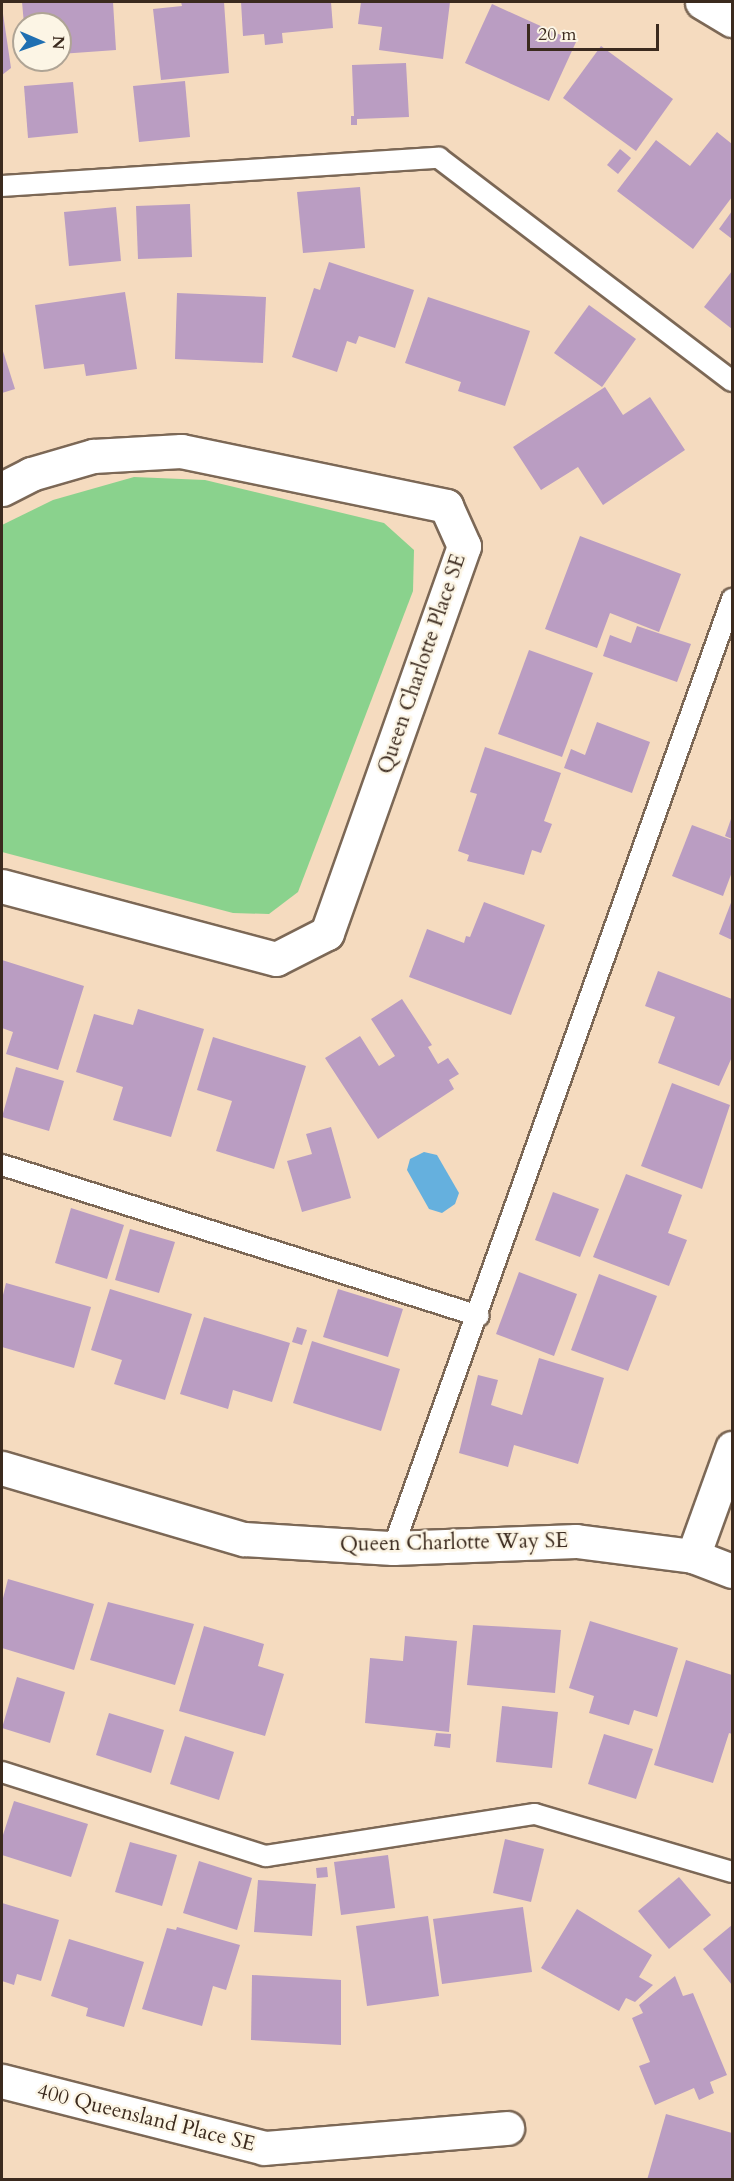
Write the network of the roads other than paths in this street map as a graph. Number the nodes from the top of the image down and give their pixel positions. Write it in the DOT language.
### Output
graph roads {
  1 [pos="702,2"];
  2 [pos="732,20"];
  3 [pos="2,186"];
  4 [pos="732,381"];
  5 [pos="2,489"];
  6 [pos="732,599"];
  7 [pos="2,886"];
  8 [pos="2,1165"];
  9 [pos="479,1316"];
  10 [pos="732,1448"];
  11 [pos="2,1468"];
  12 [pos="393,1548"];
  13 [pos="693,1556"];
  14 [pos="732,1571"];
  15 [pos="2,1772"];
  16 [pos="732,1872"];
  17 [pos="2,2081"];
  18 [pos="507,2128"];
  1 -- 2 [label="street"];
  3 -- 4 [label="lane"];
  5 -- 7 [label="street, Queen Charlotte Place SE"];
  6 -- 9 [label="lane"];
  8 -- 9 [label="lane"];
  9 -- 12 [label="lane"];
  10 -- 13 [label="street"];
  11 -- 12 [label="street, Queen Charlotte Way SE"];
  12 -- 13 [label="street, Queen Charlotte Way SE"];
  13 -- 14 [label="street, Queen Charlotte Way SE"];
  15 -- 16 [label="lane"];
  17 -- 18 [label="street, 400 Queensland Place SE"];
}
